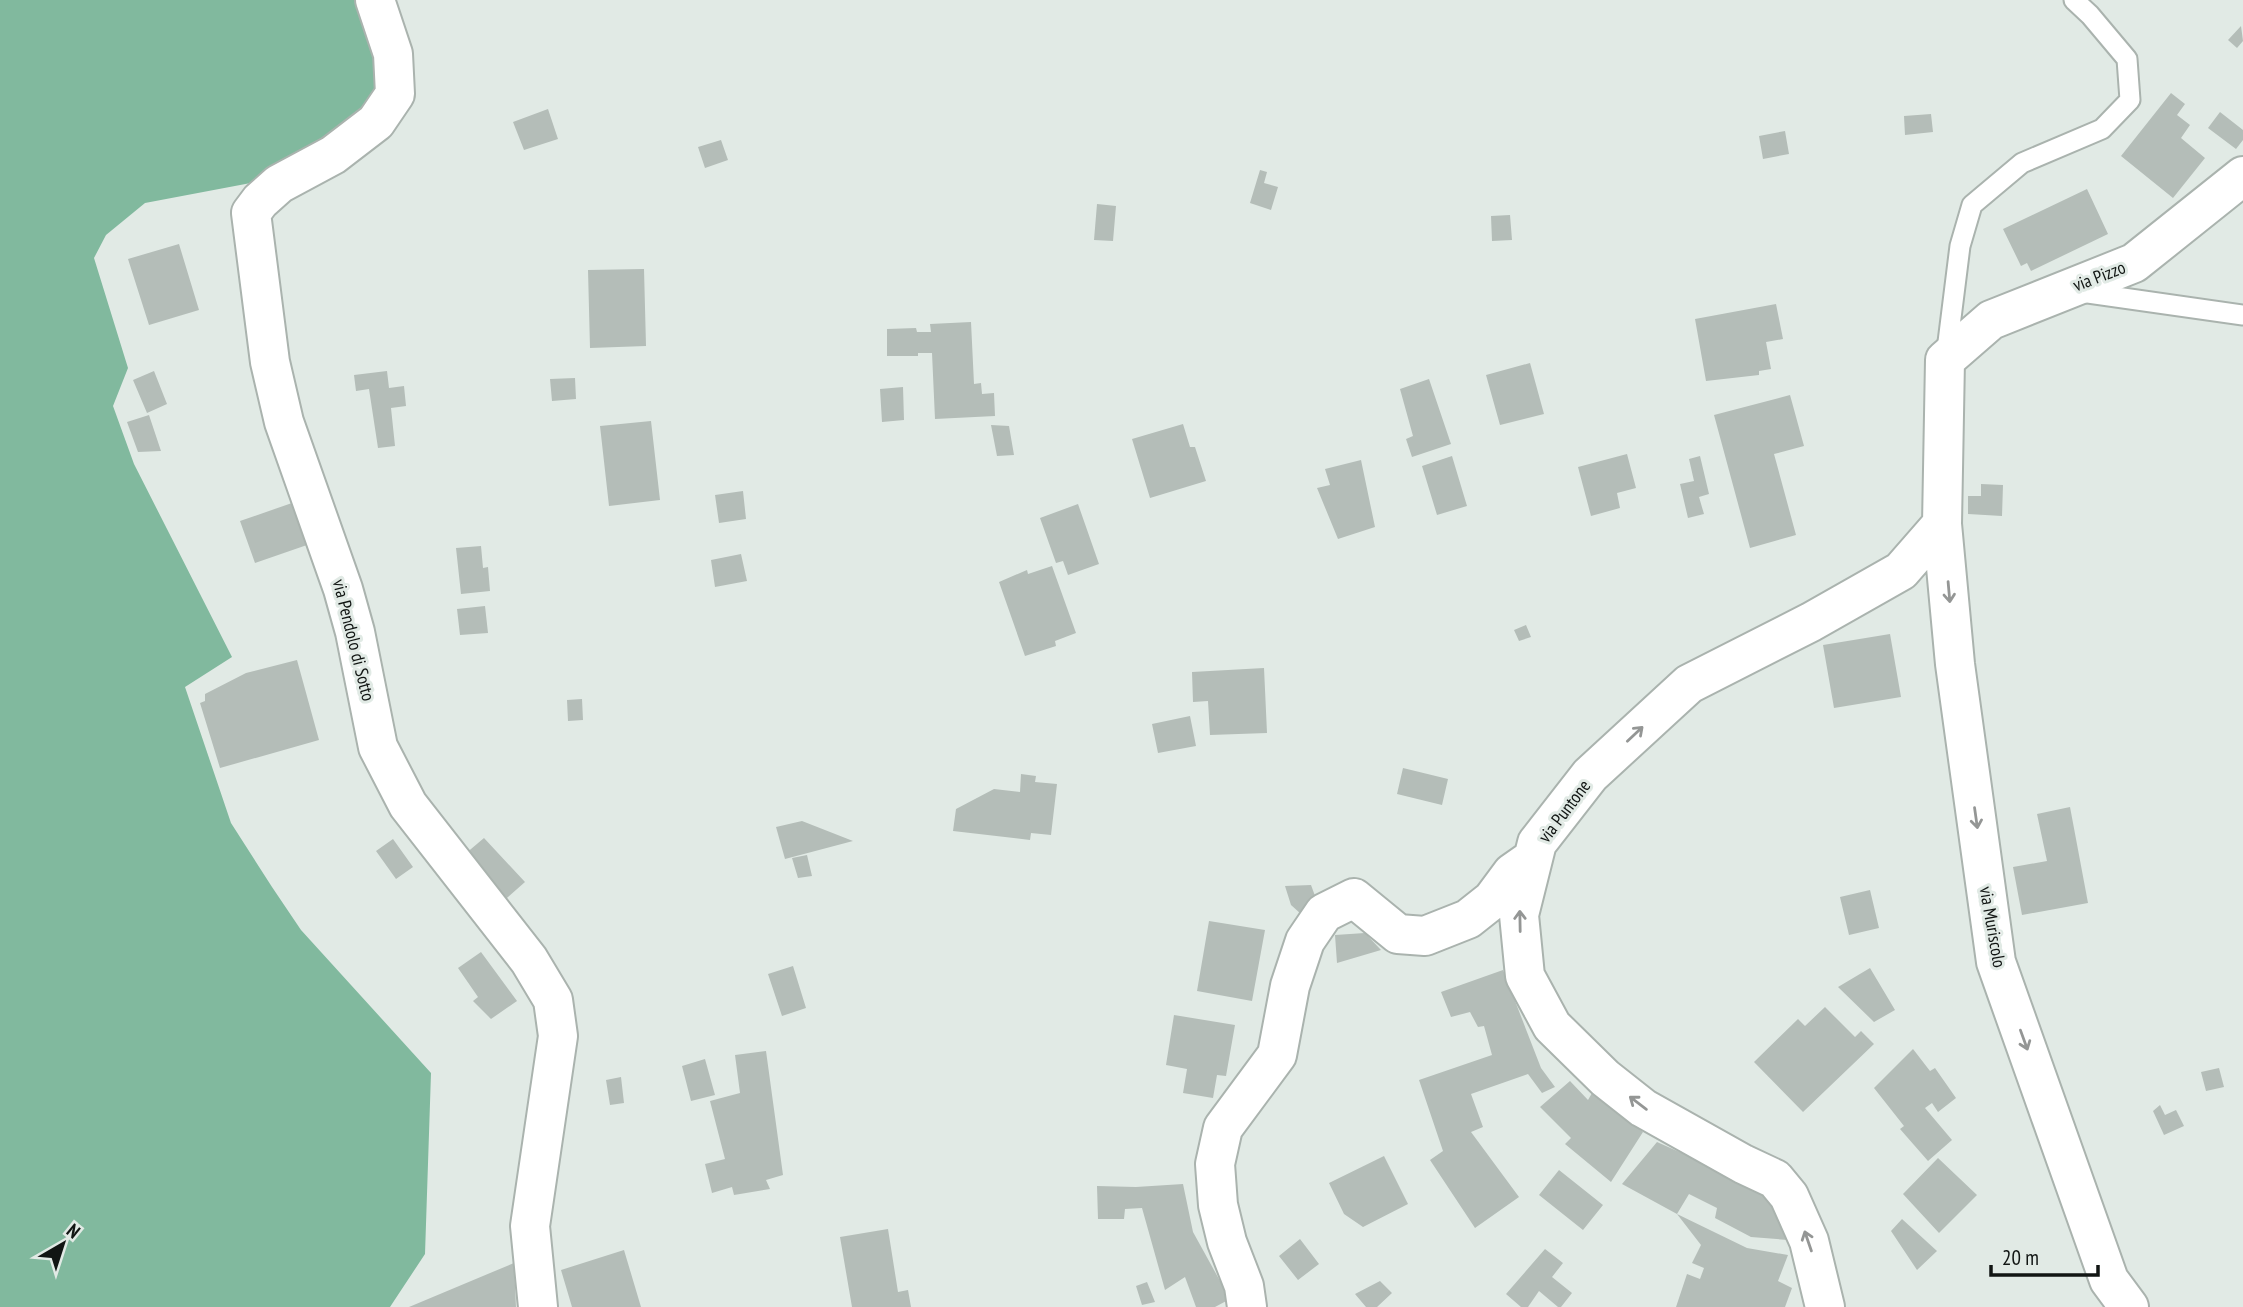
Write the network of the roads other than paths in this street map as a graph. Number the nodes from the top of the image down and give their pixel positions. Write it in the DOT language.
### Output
graph roads {
  1 [pos="375,0"];
  2 [pos="2074,0"];
  3 [pos="2243,176"];
  4 [pos="2063,290"];
  5 [pos="2243,314"];
  6 [pos="1945,360"];
  7 [pos="1942,524"];
  8 [pos="1534,858"];
  9 [pos="538,1307"];
  10 [pos="1247,1307"];
  11 [pos="1825,1307"];
  12 [pos="2129,1307"];
  1 -- 9 [label="street, via Pendolo di Sotto"];
  2 -- 6 [label="lane"];
  3 -- 4 [label="street, via Pizzo"];
  4 -- 5 [label="lane"];
  4 -- 6 [label="street, via Pizzo"];
  6 -- 7 [label="street"];
  8 -- 7 [label="street, via Puntone, one-way"];
  7 -- 12 [label="street, via Muriscolo, one-way"];
  8 -- 10 [label="street"];
  11 -- 8 [label="street, via Puntone, one-way"];
}
